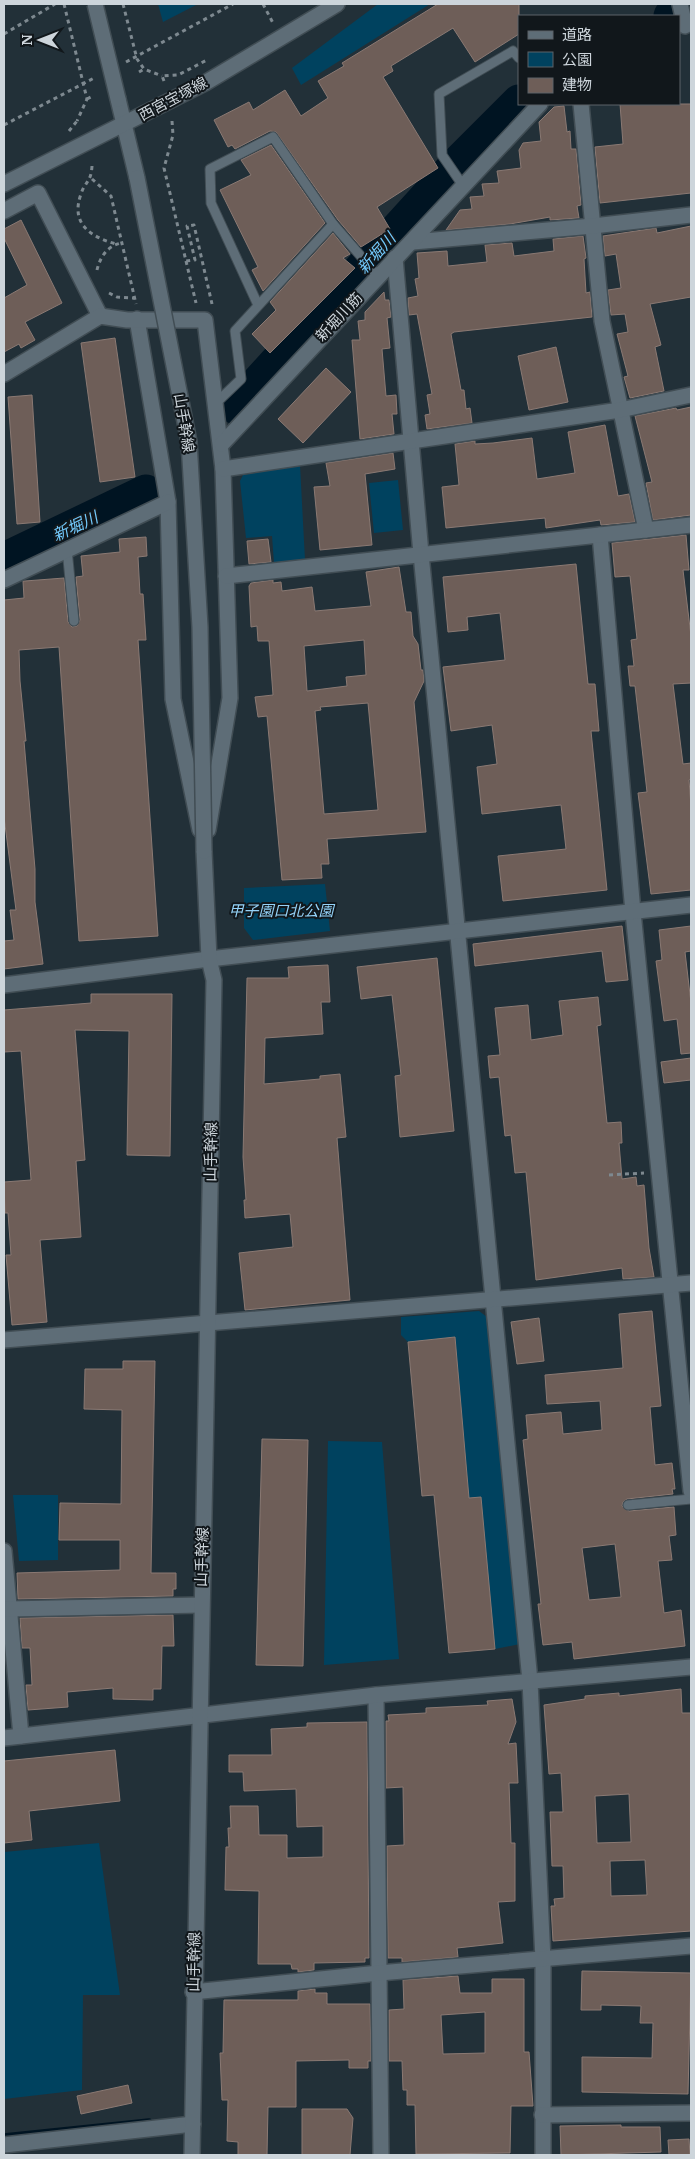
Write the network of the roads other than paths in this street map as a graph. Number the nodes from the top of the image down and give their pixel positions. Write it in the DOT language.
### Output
graph roads {
  1 [pos="94,4"];
  2 [pos="337,4"];
  3 [pos="680,4"];
  4 [pos="685,27"];
  5 [pos="518,57"];
  6 [pos="539,105"];
  7 [pos="580,105"];
  8 [pos="124,125"];
  9 [pos="460,181"];
  10 [pos="4,184"];
  11 [pos="4,211"];
  12 [pos="691,215"];
  13 [pos="332,224"];
  14 [pos="593,226"];
  15 [pos="412,242"];
  16 [pos="395,258"];
  17 [pos="375,272"];
  18 [pos="258,305"];
  19 [pos="100,316"];
  20 [pos="137,319"];
  21 [pos="4,374"];
  22 [pos="691,396"];
  23 [pos="216,403"];
  24 [pos="620,410"];
  25 [pos="412,442"];
  26 [pos="222,444"];
  27 [pos="224,469"];
  28 [pos="168,502"];
  29 [pos="691,525"];
  30 [pos="646,530"];
  31 [pos="600,535"];
  32 [pos="67,550"];
  33 [pos="421,554"];
  34 [pos="226,576"];
  35 [pos="4,580"];
  36 [pos="74,621"];
  37 [pos="204,851"];
  38 [pos="691,905"];
  39 [pos="633,912"];
  40 [pos="459,930"];
  41 [pos="209,959"];
  42 [pos="4,985"];
  43 [pos="691,1283"];
  44 [pos="671,1285"];
  45 [pos="494,1298"];
  46 [pos="209,1323"];
  47 [pos="4,1340"];
  48 [pos="691,1491"];
  49 [pos="691,1499"];
  50 [pos="628,1505"];
  51 [pos="4,1551"];
  52 [pos="201,1605"];
  53 [pos="6,1609"];
  54 [pos="691,1667"];
  55 [pos="530,1681"];
  56 [pos="376,1695"];
  57 [pos="200,1714"];
  58 [pos="21,1736"];
  59 [pos="4,1738"];
  60 [pos="691,1946"];
  61 [pos="543,1960"];
  62 [pos="379,1973"];
  63 [pos="193,1992"];
  64 [pos="691,2113"];
  65 [pos="542,2115"];
  66 [pos="193,2124"];
  67 [pos="7,2148"];
  68 [pos="192,2155"];
  69 [pos="381,2155"];
  70 [pos="543,2155"];
  1 -- 8 [label="street, 山手幹線, bridge"];
  2 -- 8 [label="street, 西宮宝塚線"];
  3 -- 4 [label="street"];
  5 -- 9 [label="lane"];
  6 -- 9 [label="street, 新堀川筋"];
  7 -- 14 [label="street"];
  8 -- 10 [label="street, 西宮宝塚線"];
  8 -- 37 [label="street, 山手幹線, bridge"];
  9 -- 15 [label="street, 新堀川筋"];
  11 -- 19 [label="street"];
  12 -- 14 [label="street"];
  13 -- 17 [label="lane"];
  13 -- 18 [label="lane"];
  13 -- 18 [label="lane"];
  14 -- 15 [label="street"];
  14 -- 24 [label="street"];
  15 -- 16 [label="street, 新堀川筋"];
  16 -- 17 [label="street, 新堀川筋"];
  16 -- 25 [label="street"];
  17 -- 26 [label="street, 新堀川筋"];
  18 -- 23 [label="lane"];
  19 -- 20 [label="street"];
  19 -- 21 [label="street"];
  20 -- 23 [label="street"];
  20 -- 28 [label="street"];
  22 -- 24 [label="street"];
  23 -- 26 [label="street"];
  24 -- 25 [label="street"];
  24 -- 30 [label="street"];
  25 -- 27 [label="street"];
  25 -- 33 [label="street"];
  26 -- 27 [label="street"];
  27 -- 34 [label="street"];
  28 -- 32 [label="street"];
  28 -- 37 [label="street"];
  29 -- 30 [label="street"];
  30 -- 31 [label="street"];
  31 -- 33 [label="street"];
  31 -- 39 [label="street"];
  32 -- 35 [label="street"];
  32 -- 36 [label="lane"];
  33 -- 34 [label="street"];
  33 -- 40 [label="street"];
  34 -- 37 [label="street"];
  37 -- 41 [label="street, 山手幹線"];
  38 -- 39 [label="street"];
  39 -- 40 [label="street"];
  39 -- 44 [label="street"];
  40 -- 41 [label="street"];
  40 -- 45 [label="street"];
  41 -- 42 [label="street"];
  41 -- 46 [label="street, 山手幹線"];
  43 -- 44 [label="street"];
  44 -- 45 [label="street"];
  44 -- 48 [label="street"];
  45 -- 46 [label="street"];
  45 -- 55 [label="street"];
  46 -- 47 [label="street"];
  46 -- 52 [label="street, 山手幹線"];
  49 -- 50 [label="lane"];
  51 -- 53 [label="street"];
  52 -- 53 [label="street"];
  52 -- 57 [label="street, 山手幹線"];
  53 -- 58 [label="street"];
  54 -- 55 [label="street"];
  55 -- 56 [label="street"];
  55 -- 61 [label="street"];
  56 -- 57 [label="street"];
  56 -- 62 [label="street"];
  57 -- 58 [label="street"];
  57 -- 63 [label="street, 山手幹線"];
  58 -- 59 [label="street"];
  60 -- 61 [label="street"];
  61 -- 62 [label="street"];
  61 -- 65 [label="street"];
  62 -- 63 [label="street"];
  62 -- 69 [label="street"];
  63 -- 66 [label="street, 山手幹線"];
  64 -- 65 [label="street"];
  65 -- 70 [label="street"];
  66 -- 67 [label="street"];
  66 -- 68 [label="street, 山手幹線"];
}
